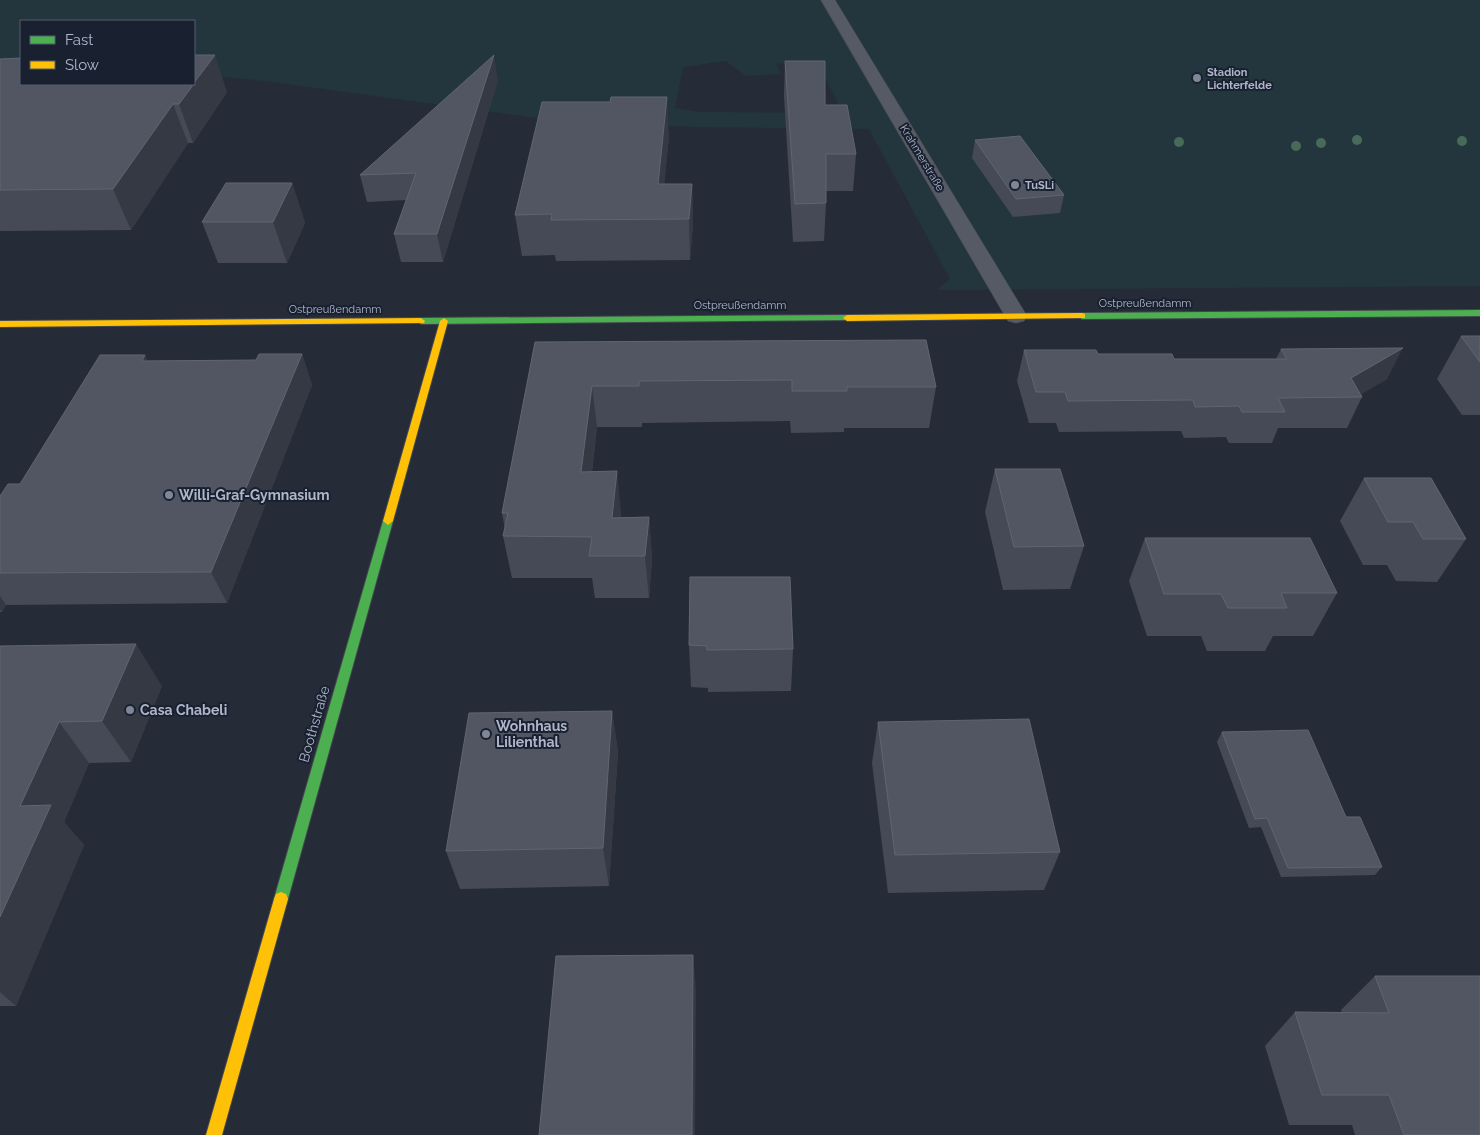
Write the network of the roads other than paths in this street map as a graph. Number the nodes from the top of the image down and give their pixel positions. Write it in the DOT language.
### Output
graph roads {
  1 [pos="828,0"];
  2 [pos="1480,313"];
  3 [pos="1016,316"];
  4 [pos="444,321"];
  5 [pos="0,324"];
  6 [pos="214,1135"];
  1 -- 3 [label="street, Krahmerstraße"];
  2 -- 3 [label="street, Ostpreußendamm"];
  3 -- 4 [label="street, Ostpreußendamm"];
  4 -- 5 [label="street, Ostpreußendamm"];
  4 -- 6 [label="street, Boothstraße"];
}
